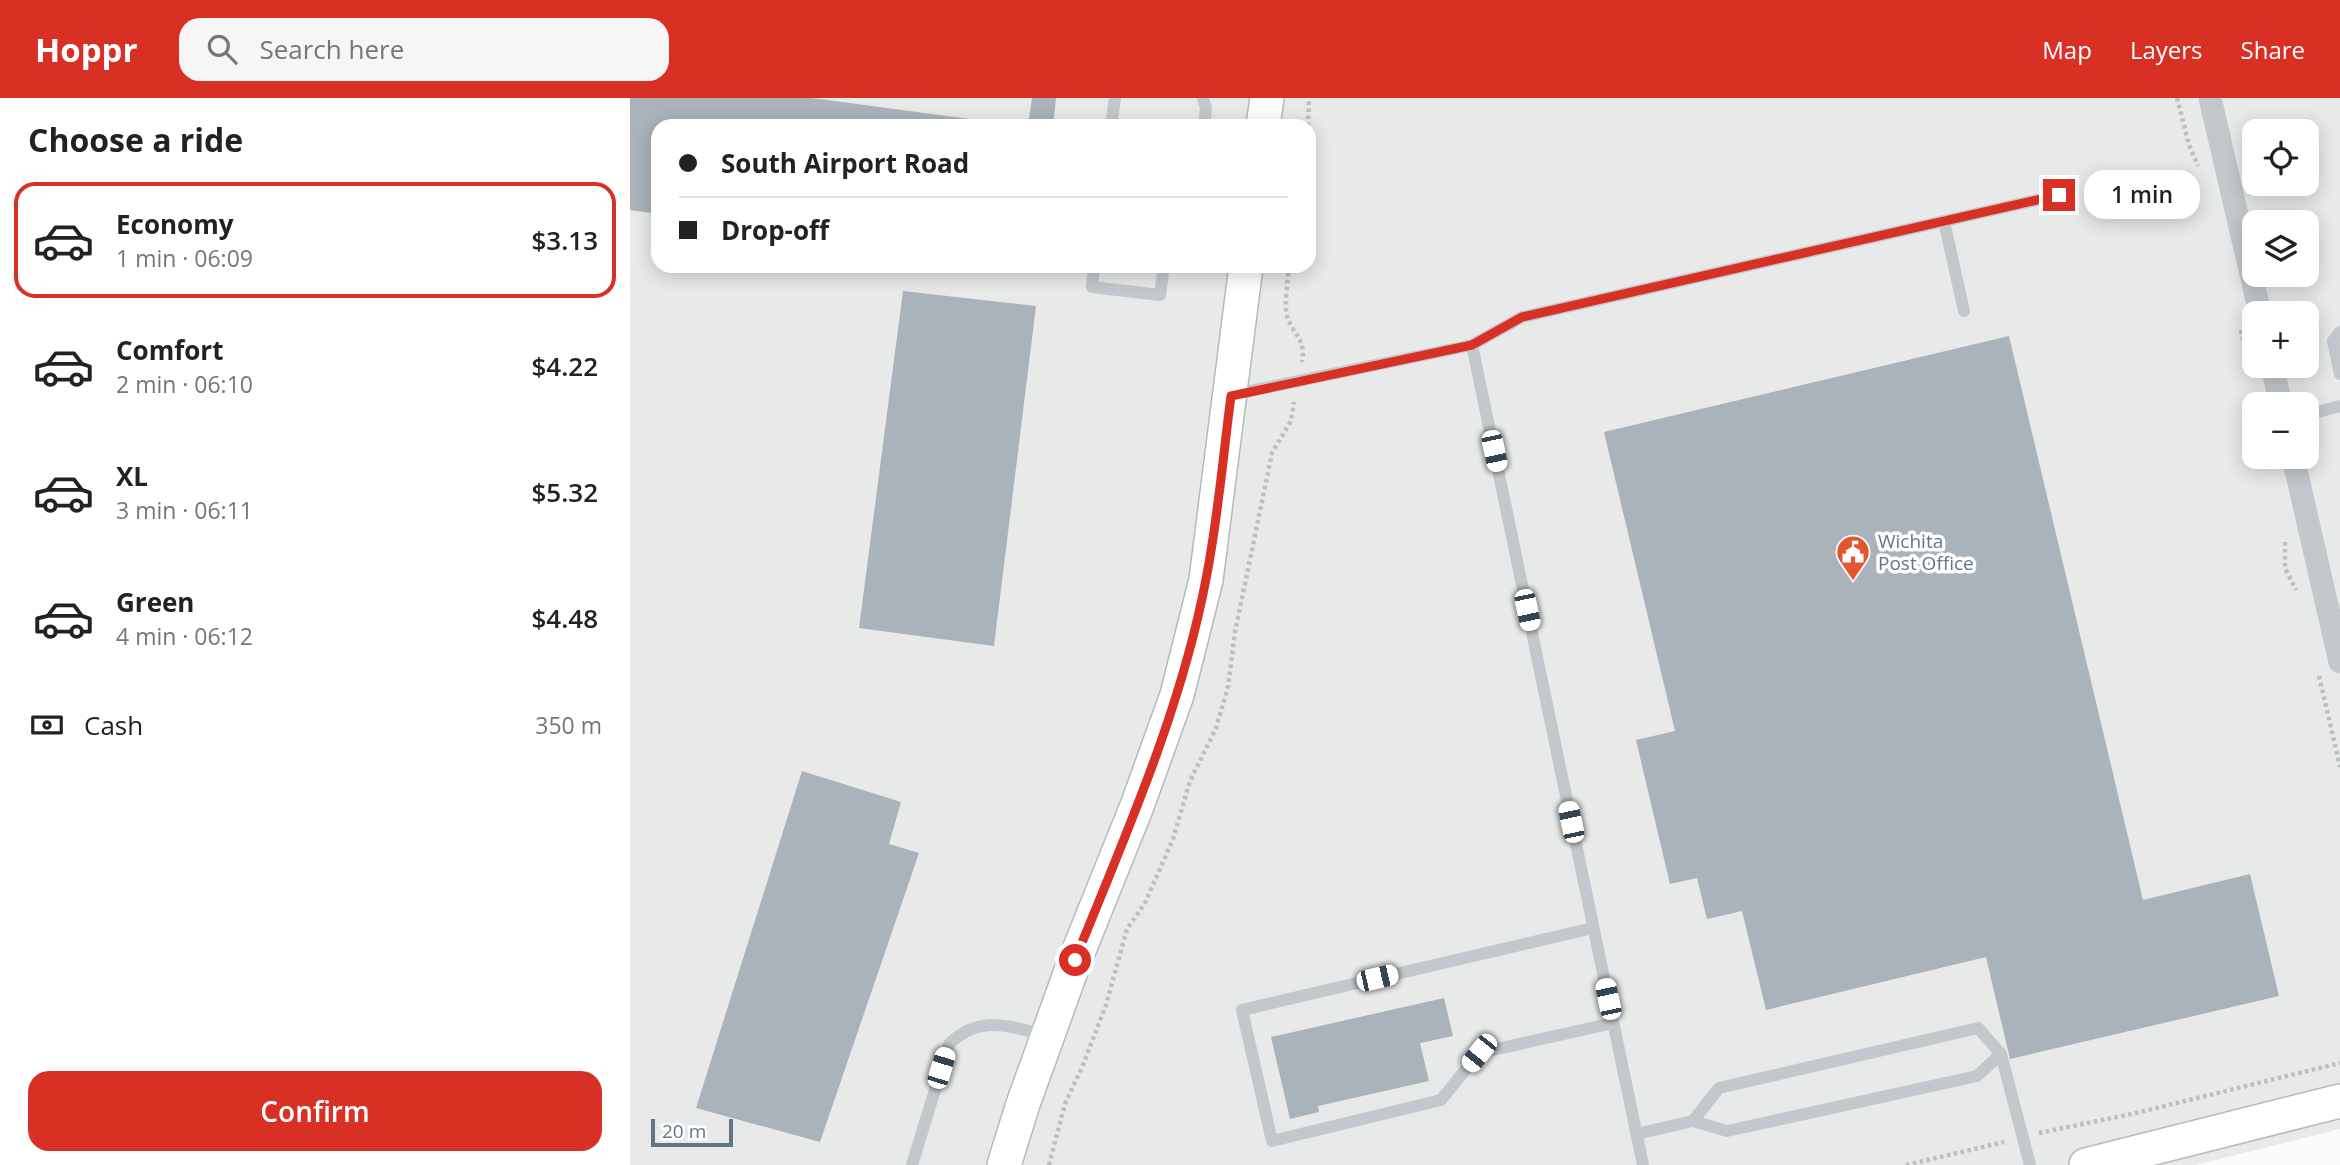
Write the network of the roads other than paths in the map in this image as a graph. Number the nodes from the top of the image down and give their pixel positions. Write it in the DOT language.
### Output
graph roads {
  1 [pos="1115,98"];
  2 [pos="1203,98"];
  3 [pos="1267,98"];
  4 [pos="2210,98"];
  5 [pos="1112,119"];
  6 [pos="1205,119"];
  7 [pos="1264,119"];
  8 [pos="2059,195"];
  9 [pos="1944,221"];
  10 [pos="1093,273"];
  11 [pos="1163,273"];
  12 [pos="1245,273"];
  13 [pos="2257,301"];
  14 [pos="1964,311"];
  15 [pos="2340,332"];
  16 [pos="1472,345"];
  17 [pos="2340,374"];
  18 [pos="1231,396"];
  19 [pos="2340,406"];
  20 [pos="2319,412"];
  21 [pos="2296,469"];
  22 [pos="2340,662"];
  23 [pos="1593,928"];
  24 [pos="1613,1023"];
  25 [pos="1047,1036"];
  26 [pos="2001,1054"];
  27 [pos="2340,1101"];
  28 [pos="1693,1121"];
  29 [pos="1636,1134"];
  30 [pos="912,1165"];
  31 [pos="1004,1165"];
  32 [pos="1643,1165"];
  33 [pos="2030,1165"];
  34 [pos="2086,1165"];
  1 -- 5 [label="lane"];
  2 -- 6 [label="lane"];
  3 -- 7 [label="street"];
  4 -- 13 [label="street"];
  8 -- 9 [label="lane"];
  9 -- 14 [label="lane"];
  9 -- 16 [label="lane"];
  10 -- 11 [label="lane"];
  12 -- 18 [label="street"];
  15 -- 17 [label="lane"];
  16 -- 18 [label="lane"];
  16 -- 23 [label="lane"];
  18 -- 25 [label="street"];
  19 -- 20 [label="lane"];
  21 -- 22 [label="street"];
  23 -- 24 [label="lane"];
  23 -- 24 [label="lane"];
  24 -- 29 [label="lane"];
  25 -- 30 [label="lane"];
  25 -- 31 [label="street"];
  26 -- 28 [label="lane"];
  26 -- 28 [label="lane"];
  26 -- 33 [label="lane"];
  27 -- 34 [label="street"];
  28 -- 29 [label="lane"];
  29 -- 32 [label="lane"];
}
